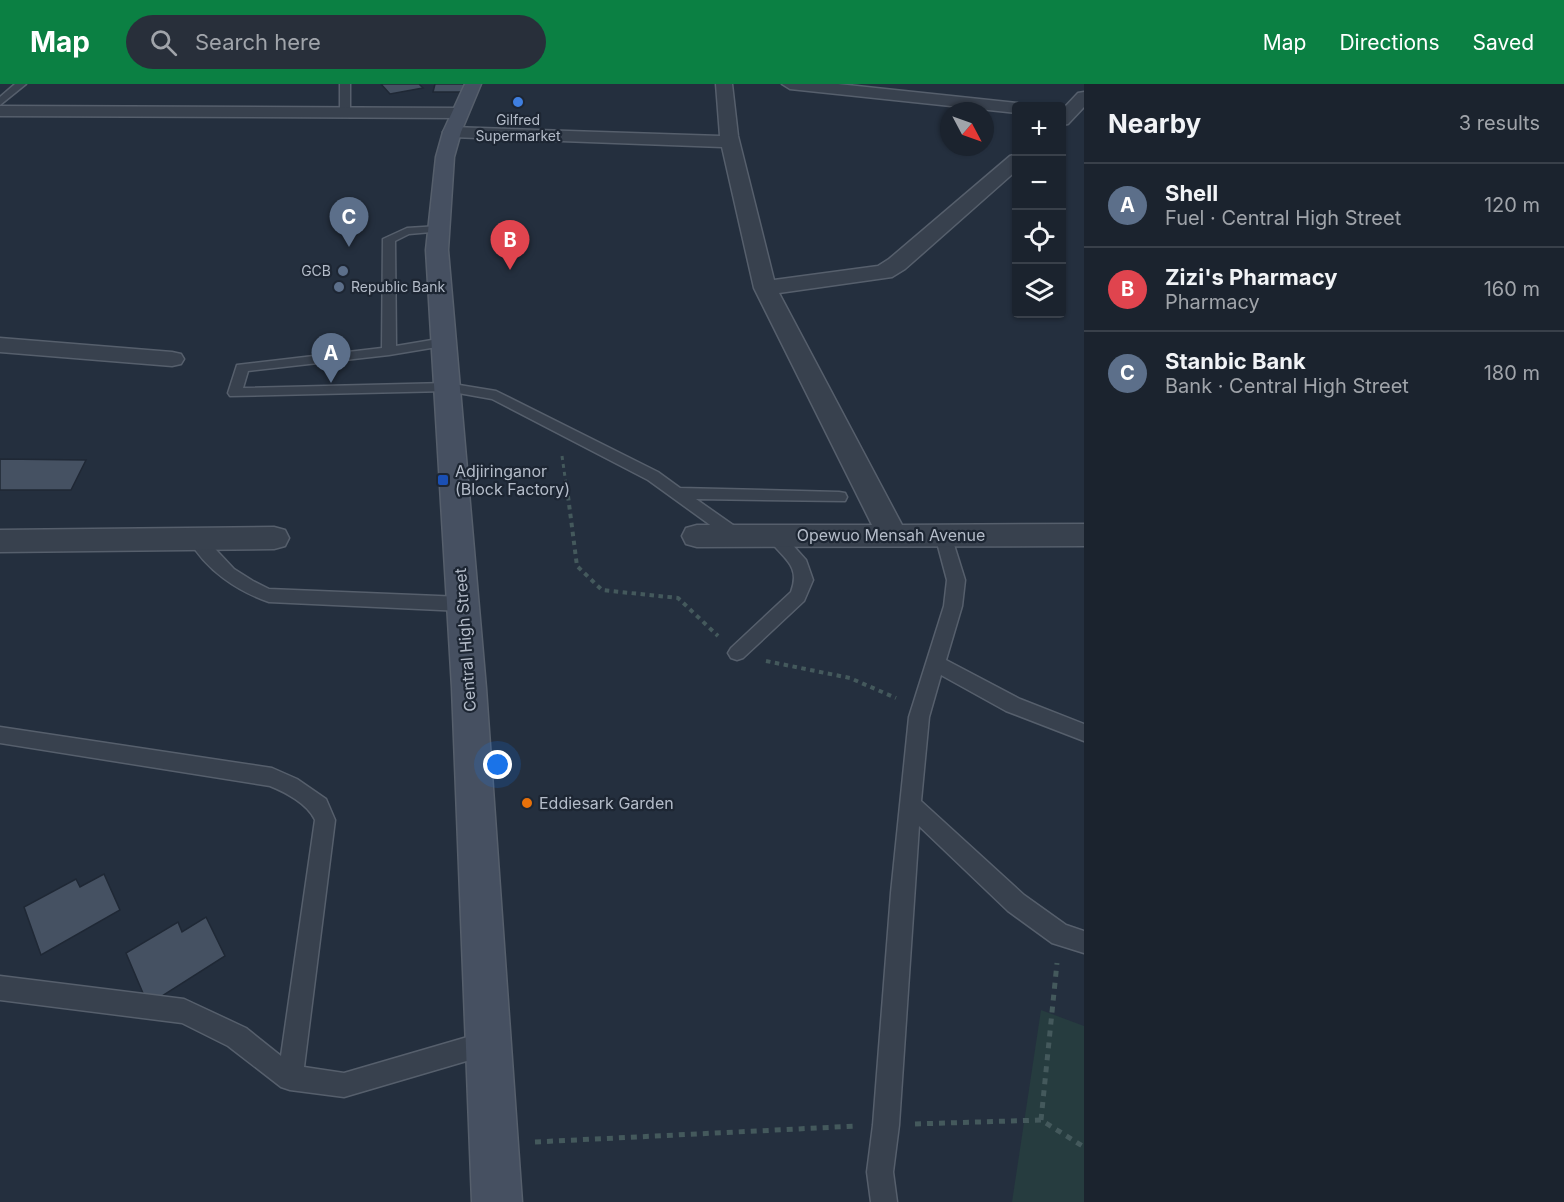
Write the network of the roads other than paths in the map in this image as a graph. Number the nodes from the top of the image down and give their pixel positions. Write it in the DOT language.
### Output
graph roads {
  1 [pos="21,84"];
  2 [pos="345,84"];
  3 [pos="473,84"];
  4 [pos="724,84"];
  5 [pos="790,84"];
  6 [pos="1084,97"];
  7 [pos="0,102"];
  8 [pos="1012,107"];
  9 [pos="0,111"];
  10 [pos="345,112"];
  11 [pos="1066,114"];
  12 [pos="455,122"];
  13 [pos="730,142"];
  14 [pos="1012,164"];
  15 [pos="439,229"];
  16 [pos="765,288"];
  17 [pos="444,342"];
  18 [pos="0,345"];
  19 [pos="389,351"];
  20 [pos="172,359"];
  21 [pos="447,387"];
  22 [pos="676,493"];
  23 [pos="838,497"];
  24 [pos="892,534"];
  25 [pos="943,535"];
  26 [pos="1084,535"];
  27 [pos="697,536"];
  28 [pos="737,536"];
  29 [pos="775,536"];
  30 [pos="274,538"];
  31 [pos="197,540"];
  32 [pos="0,541"];
  33 [pos="462,604"];
  34 [pos="737,654"];
  35 [pos="935,663"];
  36 [pos="1084,733"];
  37 [pos="0,735"];
  38 [pos="911,805"];
  39 [pos="1084,942"];
  40 [pos="0,988"];
  41 [pos="488,1043"];
  42 [pos="290,1078"];
  43 [pos="497,1202"];
  44 [pos="884,1202"];
  1 -- 7 [label="lane"];
  2 -- 10 [label="lane"];
  3 -- 12 [label="main road, Central High Street"];
  4 -- 13 [label="street"];
  5 -- 8 [label="street"];
  6 -- 11 [label="street"];
  9 -- 10 [label="street"];
  10 -- 12 [label="street"];
  12 -- 13 [label="street"];
  12 -- 15 [label="main road, Central High Street"];
  13 -- 16 [label="street"];
  14 -- 16 [label="street"];
  15 -- 17 [label="main road, Central High Street"];
  15 -- 19 [label="lane"];
  16 -- 24 [label="street"];
  17 -- 19 [label="lane"];
  17 -- 21 [label="main road, Central High Street"];
  18 -- 20 [label="street"];
  19 -- 21 [label="lane"];
  21 -- 22 [label="lane"];
  21 -- 33 [label="main road, Central High Street"];
  22 -- 23 [label="lane"];
  22 -- 28 [label="lane"];
  24 -- 25 [label="street, Opewuo Mensah Avenue"];
  24 -- 29 [label="street, Opewuo Mensah Avenue"];
  25 -- 26 [label="street, Opewuo Mensah Avenue"];
  25 -- 35 [label="lane"];
  27 -- 28 [label="street, Opewuo Mensah Avenue"];
  28 -- 29 [label="street, Opewuo Mensah Avenue"];
  29 -- 34 [label="lane"];
  30 -- 31 [label="street"];
  31 -- 32 [label="street"];
  31 -- 33 [label="lane"];
  33 -- 41 [label="main road, Central High Street"];
  35 -- 36 [label="lane"];
  35 -- 38 [label="lane"];
  37 -- 42 [label="lane"];
  38 -- 39 [label="lane"];
  38 -- 44 [label="lane"];
  40 -- 42 [label="lane"];
  41 -- 42 [label="lane"];
  41 -- 43 [label="main road, Central High Street"];
}
